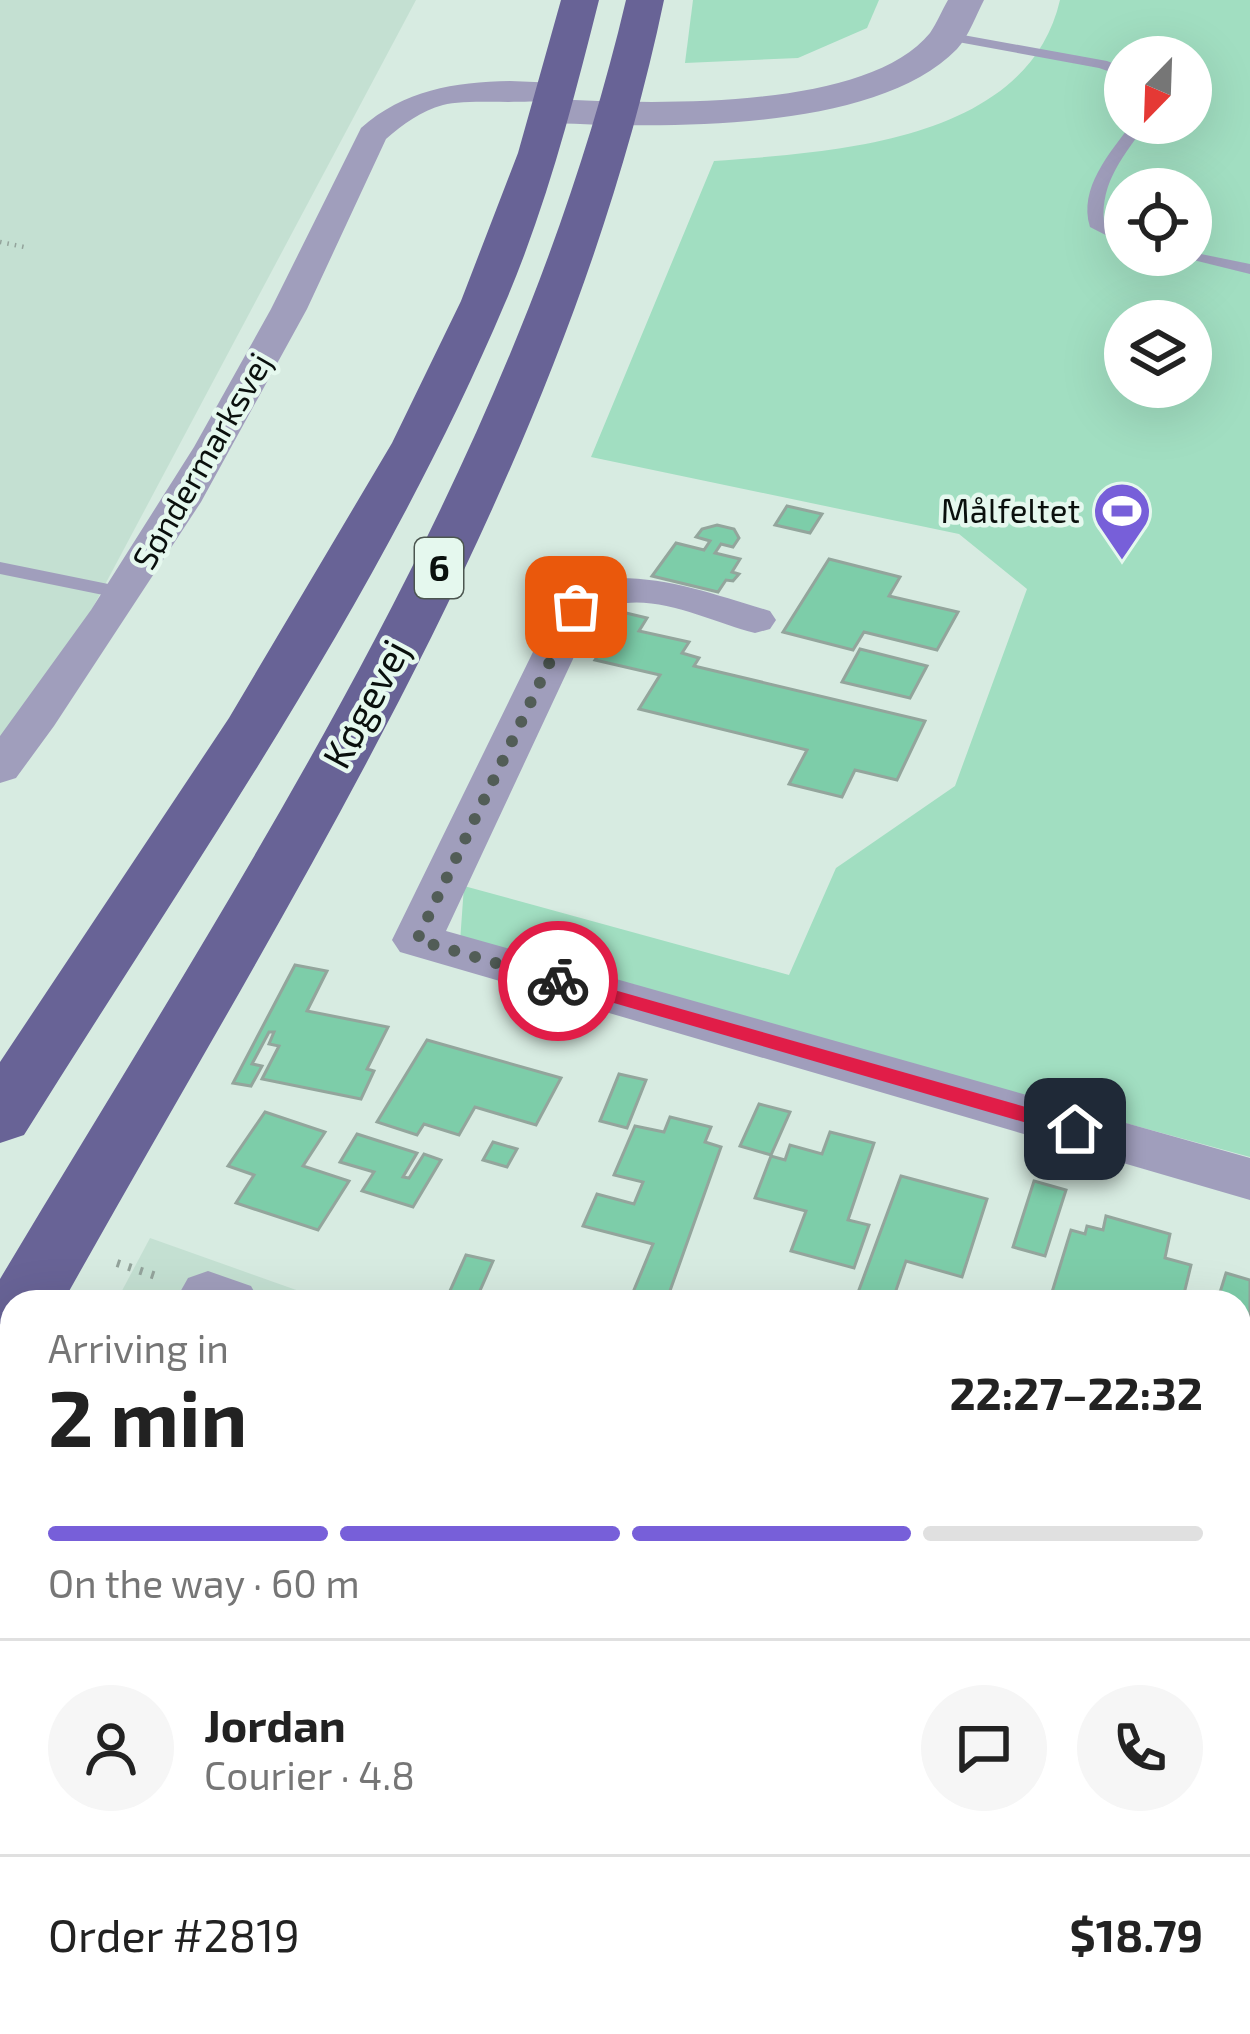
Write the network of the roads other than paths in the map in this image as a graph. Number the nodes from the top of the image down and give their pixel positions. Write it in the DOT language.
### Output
graph roads {
  1 [pos="580,0"];
  2 [pos="645,0"];
  3 [pos="966,0"];
  4 [pos="952,37"];
  5 [pos="1104,65"];
  6 [pos="589,103"];
  7 [pos="1104,176"];
  8 [pos="1104,228"];
  9 [pos="1212,261"];
  10 [pos="1250,268"];
  11 [pos="0,568"];
  12 [pos="123,593"];
  13 [pos="754,620"];
  14 [pos="0,768"];
  15 [pos="0,1117"];
  16 [pos="1250,1179"];
  17 [pos="41,1273"];
  1 -- 6 [label="main road, Køgevej / 6"];
  2 -- 6 [label="main road, Køgevej / 6"];
  3 -- 4 [label="street"];
  4 -- 5 [label="lane"];
  4 -- 6 [label="street"];
  6 -- 12 [label="street, Søndermarksvej"];
  6 -- 15 [label="main road, Køgevej / 6"];
  6 -- 17 [label="main road, Køgevej / 6"];
  7 -- 8 [label="lane"];
  9 -- 10 [label="lane"];
  11 -- 12 [label="lane"];
  12 -- 14 [label="street, Søndermarksvej"];
  13 -- 16 [label="street"];
}
